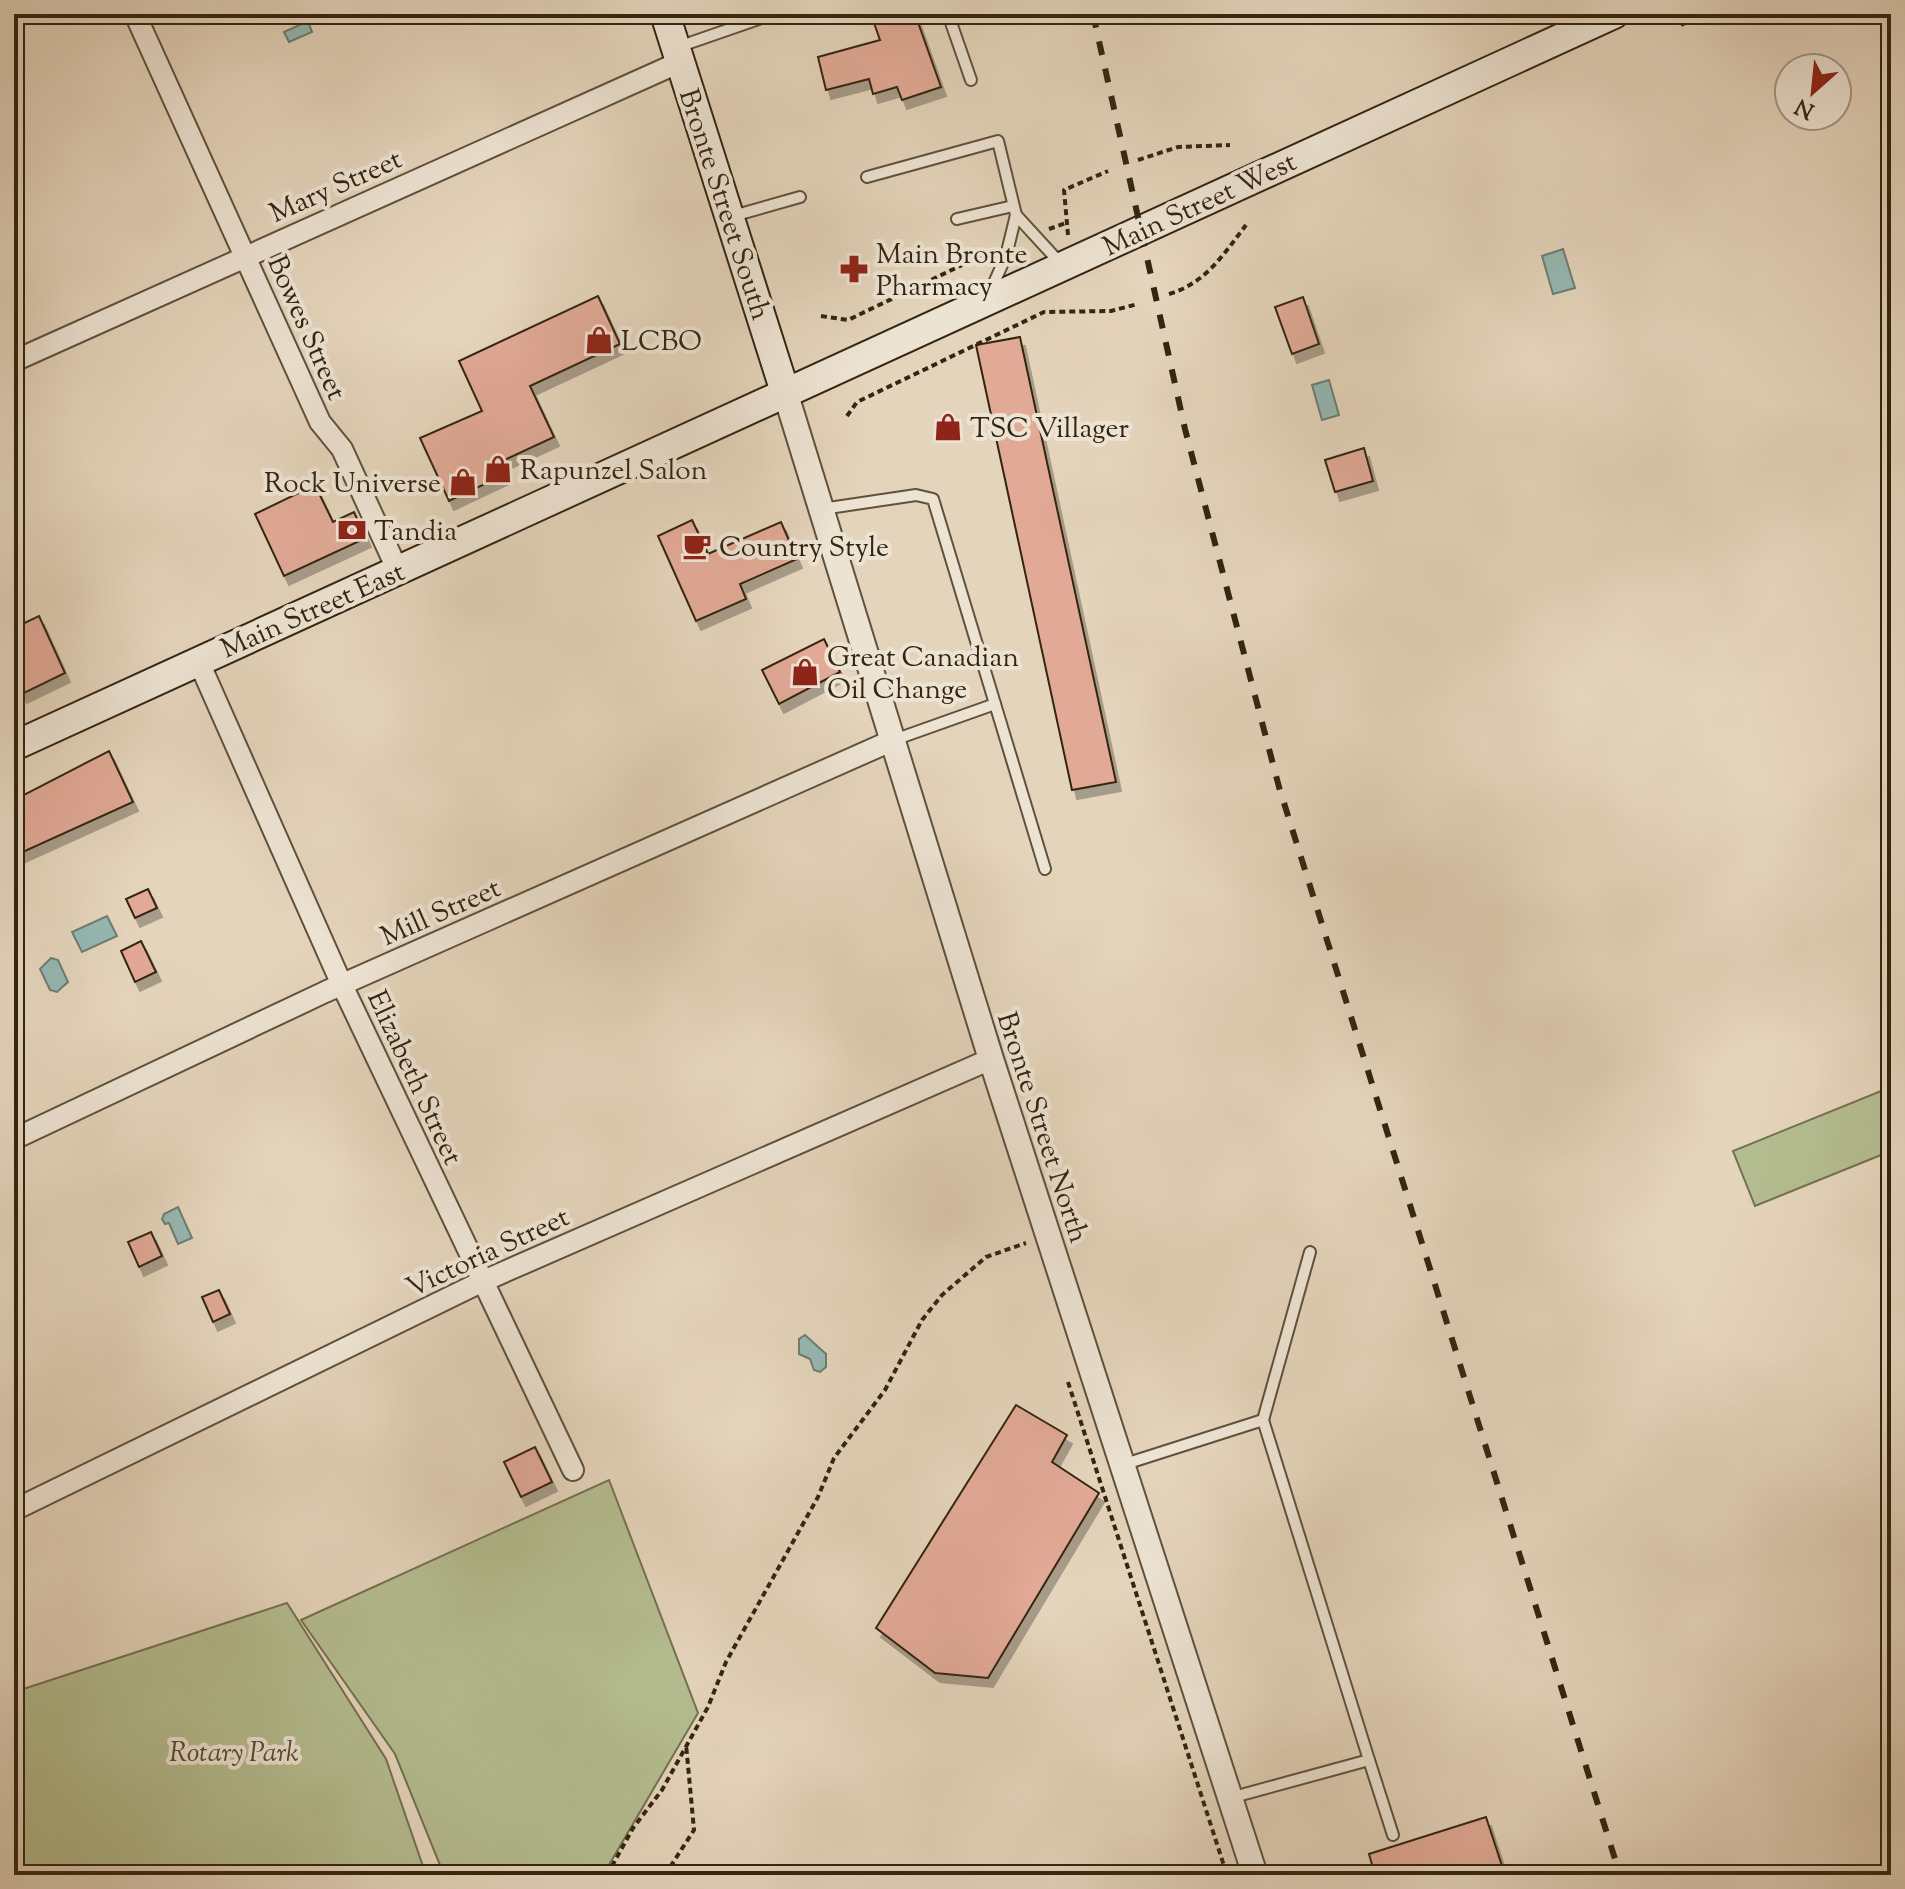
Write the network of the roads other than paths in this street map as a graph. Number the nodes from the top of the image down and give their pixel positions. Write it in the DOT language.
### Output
graph roads {
  1 [pos="135,14"];
  2 [pos="665,14"];
  3 [pos="730,14"];
  4 [pos="773,14"];
  5 [pos="948,14"];
  6 [pos="1614,14"];
  7 [pos="734,27"];
  8 [pos="678,55"];
  9 [pos="971,80"];
  10 [pos="867,177"];
  11 [pos="800,197"];
  12 [pos="1015,211"];
  13 [pos="729,217"];
  14 [pos="957,219"];
  15 [pos="245,256"];
  16 [pos="1067,264"];
  17 [pos="987,300"];
  18 [pos="14,361"];
  19 [pos="786,395"];
  20 [pos="822,509"];
  21 [pos="398,571"];
  22 [pos="198,660"];
  23 [pos="995,704"];
  24 [pos="891,741"];
  25 [pos="14,746"];
  26 [pos="1045,869"];
  27 [pos="342,985"];
  28 [pos="991,1059"];
  29 [pos="14,1139"];
  30 [pos="1310,1252"];
  31 [pos="481,1282"];
  32 [pos="1263,1420"];
  33 [pos="1121,1465"];
  34 [pos="573,1470"];
  35 [pos="14,1510"];
  36 [pos="1369,1760"];
  37 [pos="1230,1798"];
  38 [pos="1393,1835"];
  39 [pos="1255,1875"];
  1 -- 15 [label="street, Bowes Street"];
  2 -- 8 [label="main road, Bronte Street South"];
  3 -- 7 [label="lane"];
  4 -- 7 [label="lane"];
  5 -- 9 [label="lane"];
  6 -- 16 [label="main road, Main Street West"];
  7 -- 8 [label="lane"];
  8 -- 13 [label="main road, Bronte Street South"];
  8 -- 15 [label="street, Mary Street"];
  10 -- 12 [label="lane"];
  11 -- 13 [label="lane"];
  12 -- 14 [label="lane"];
  12 -- 16 [label="lane"];
  12 -- 17 [label="lane"];
  13 -- 19 [label="main road, Bronte Street South"];
  15 -- 18 [label="street, Mary Street"];
  15 -- 21 [label="street, Bowes Street"];
  16 -- 17 [label="main road, Main Street West"];
  17 -- 19 [label="main road, Main Street West"];
  19 -- 20 [label="street, Bronte Street North"];
  19 -- 21 [label="main road, Main Street East"];
  20 -- 23 [label="lane"];
  20 -- 24 [label="street, Bronte Street North"];
  21 -- 22 [label="main road, Main Street East"];
  22 -- 25 [label="main road, Main Street East"];
  22 -- 27 [label="street, Elizabeth Street"];
  23 -- 24 [label="lane"];
  23 -- 26 [label="lane"];
  24 -- 27 [label="street, Mill Street"];
  24 -- 28 [label="street, Bronte Street North"];
  27 -- 29 [label="street, Mill Street"];
  27 -- 31 [label="street, Elizabeth Street"];
  28 -- 31 [label="street, Victoria Street"];
  28 -- 33 [label="street, Bronte Street North"];
  30 -- 32 [label="lane"];
  31 -- 34 [label="street, Elizabeth Street"];
  31 -- 35 [label="street, Victoria Street"];
  32 -- 33 [label="lane"];
  32 -- 36 [label="lane"];
  33 -- 37 [label="street, Bronte Street North"];
  36 -- 37 [label="lane"];
  36 -- 38 [label="lane"];
  37 -- 39 [label="street, Bronte Street North"];
}
